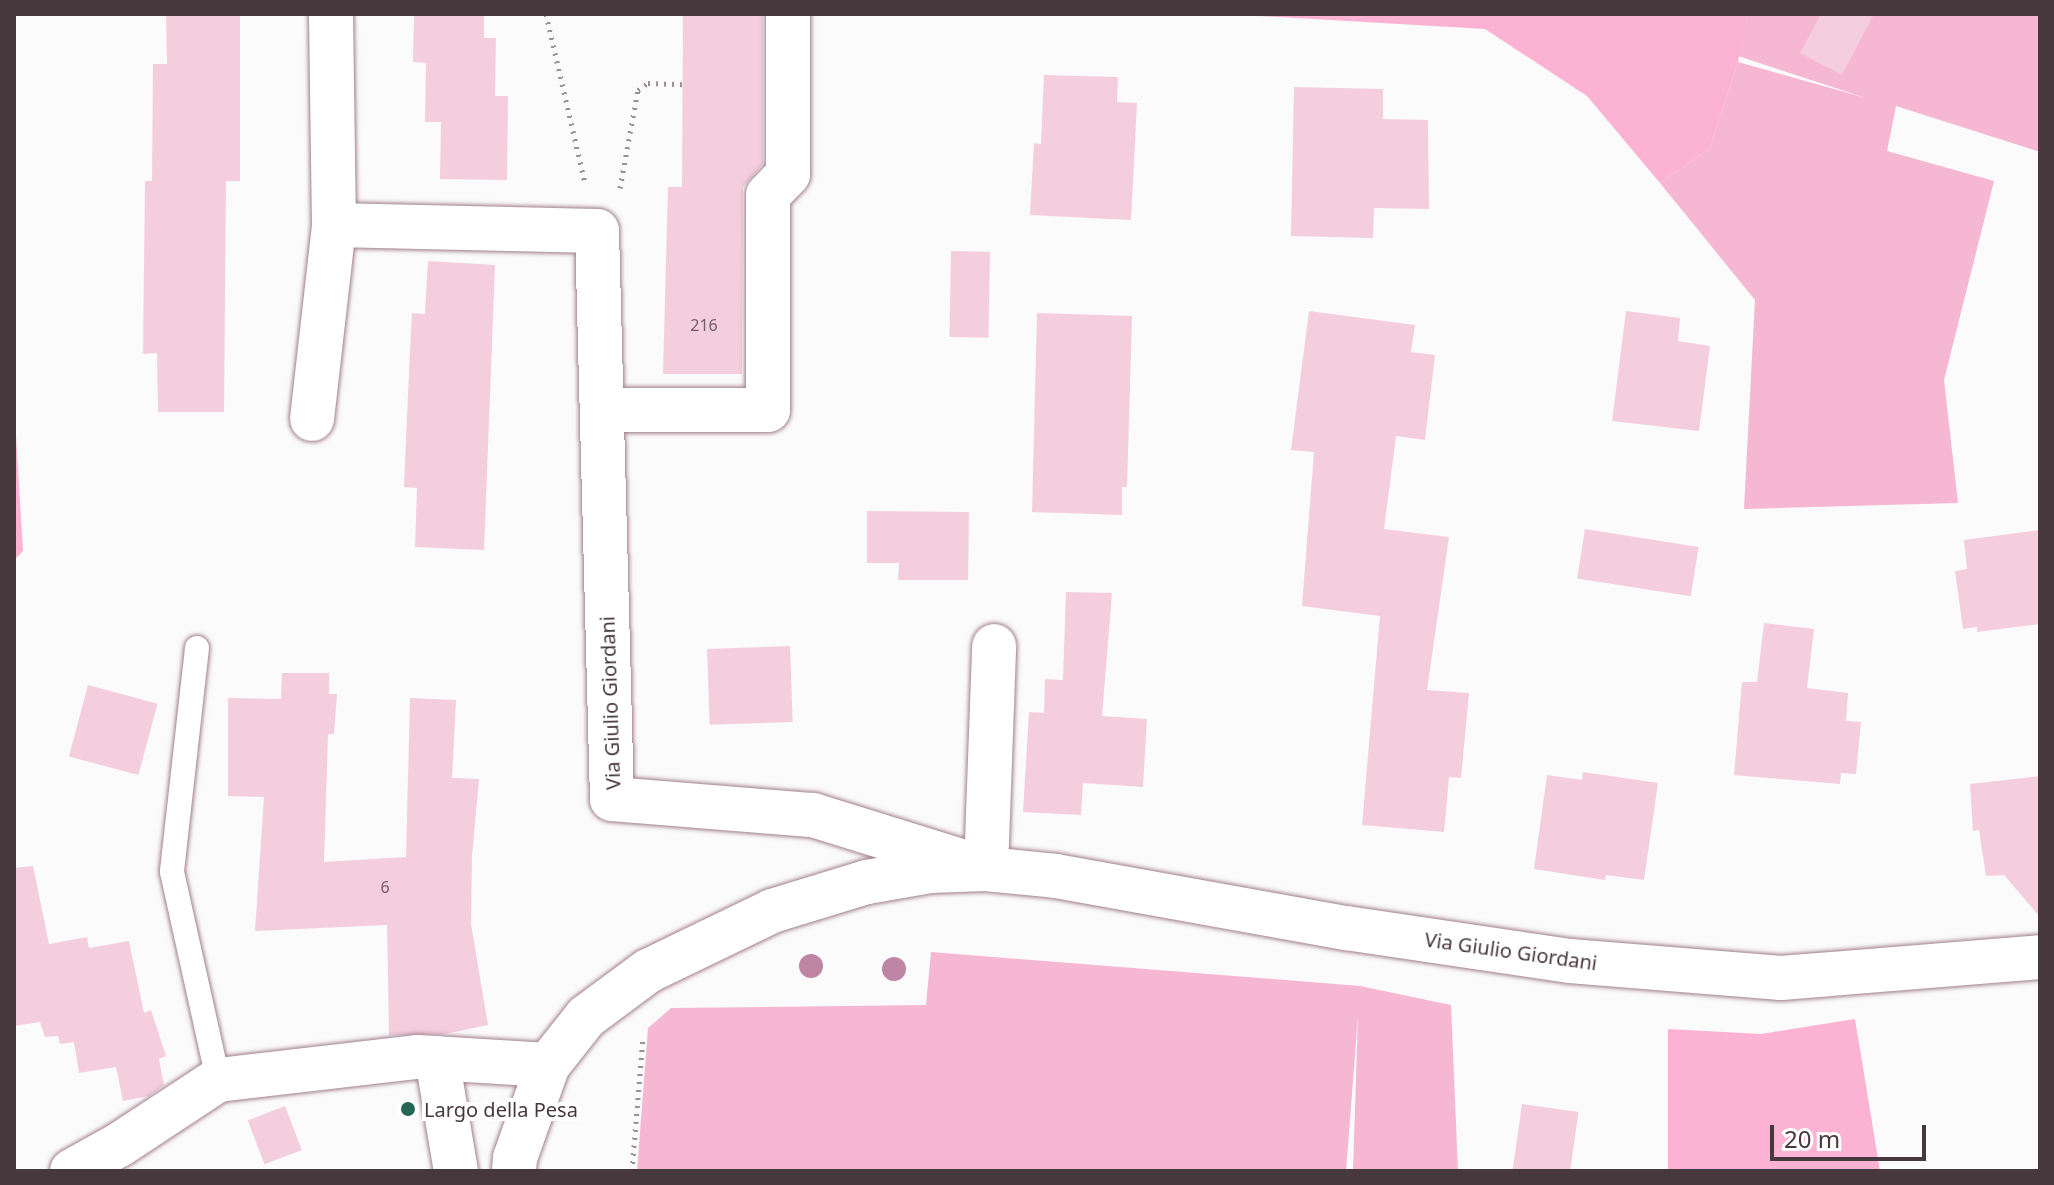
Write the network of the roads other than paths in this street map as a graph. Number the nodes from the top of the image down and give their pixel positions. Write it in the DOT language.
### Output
graph roads {
  1 [pos="331,14"];
  2 [pos="788,14"];
  3 [pos="334,225"];
  4 [pos="602,410"];
  5 [pos="312,419"];
  6 [pos="994,646"];
  7 [pos="197,648"];
  8 [pos="813,815"];
  9 [pos="986,869"];
  10 [pos="867,882"];
  11 [pos="2040,957"];
  12 [pos="437,1058"];
  13 [pos="548,1065"];
  14 [pos="218,1080"];
  15 [pos="72,1171"];
  16 [pos="456,1171"];
  17 [pos="514,1171"];
  1 -- 3 [label="street"];
  2 -- 4 [label="street"];
  3 -- 4 [label="street"];
  3 -- 5 [label="street"];
  4 -- 8 [label="street, Via Giulio Giordani"];
  6 -- 9 [label="street"];
  7 -- 14 [label="lane"];
  8 -- 9 [label="street, Via Giulio Giordani"];
  8 -- 10 [label="street"];
  9 -- 10 [label="street, Via Giulio Giordani"];
  9 -- 11 [label="street, Via Giulio Giordani"];
  10 -- 13 [label="street, Via Giulio Giordani"];
  12 -- 13 [label="street"];
  12 -- 14 [label="street"];
  12 -- 16 [label="street"];
  13 -- 17 [label="street"];
  14 -- 15 [label="street"];
}
